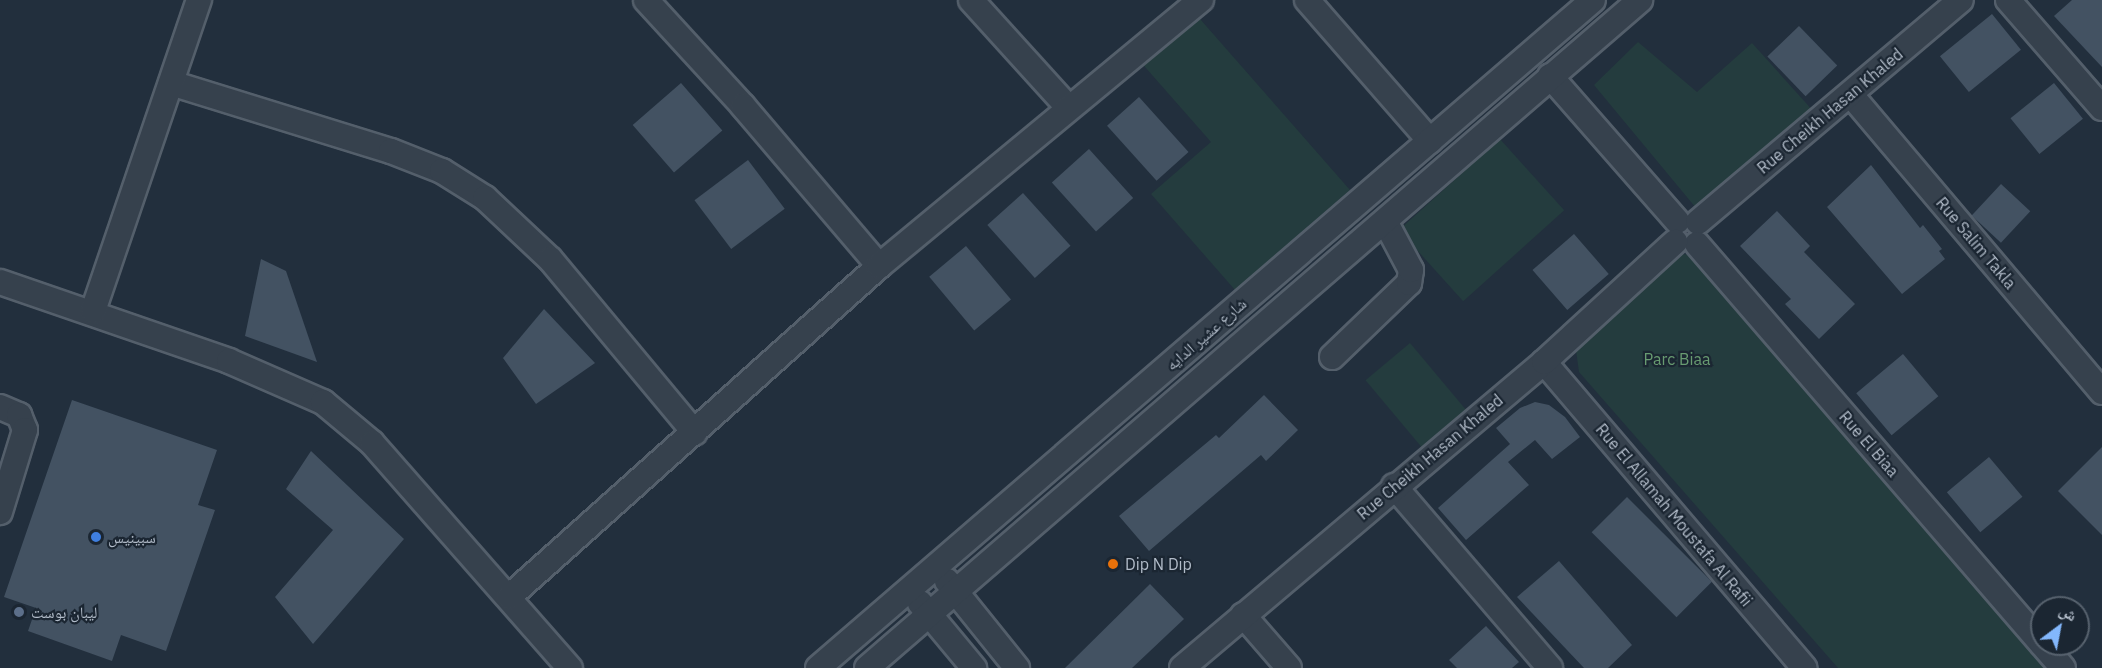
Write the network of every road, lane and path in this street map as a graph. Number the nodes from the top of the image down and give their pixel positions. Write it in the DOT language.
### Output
graph roads {
  1 [pos="199,0"];
  2 [pos="646,0"];
  3 [pos="971,0"];
  4 [pos="1201,0"];
  5 [pos="1307,0"];
  6 [pos="1593,0"];
  7 [pos="1640,0"];
  8 [pos="1961,0"];
  9 [pos="2008,0"];
  10 [pos="1550,76"];
  11 [pos="171,83"];
  12 [pos="1851,95"];
  13 [pos="1068,107"];
  14 [pos="2102,108"];
  15 [pos="1430,141"];
  16 [pos="1385,221"];
  17 [pos="1687,232"];
  18 [pos="879,266"];
  19 [pos="0,282"];
  20 [pos="93,311"];
  21 [pos="1332,357"];
  22 [pos="1544,362"];
  23 [pos="2102,392"];
  24 [pos="0,406"];
  25 [pos="695,433"];
  26 [pos="1394,486"];
  27 [pos="0,512"];
  28 [pos="936,566"];
  29 [pos="909,589"];
  30 [pos="955,592"];
  31 [pos="509,597"];
  32 [pos="929,615"];
  33 [pos="1243,615"];
  34 [pos="2030,630"];
  35 [pos="2052,656"];
  36 [pos="570,668"];
  37 [pos="818,668"];
  38 [pos="867,668"];
  39 [pos="974,668"];
  40 [pos="1017,668"];
  41 [pos="1182,668"];
  42 [pos="1289,668"];
  43 [pos="1550,668"];
  44 [pos="1804,668"];
  45 [pos="2063,668"];
  1 -- 11 [label="street"];
  2 -- 18 [label="street"];
  3 -- 13 [label="street"];
  4 -- 13 [label="street"];
  5 -- 15 [label="street"];
  6 -- 15 [label="street, شارع عشير الدايه"];
  7 -- 10 [label="street, شارع عشير الدايه"];
  8 -- 12 [label="street, Rue Cheikh Hasan Khaled"];
  9 -- 14 [label="street"];
  10 -- 16 [label="street, شارع عشير الدايه"];
  10 -- 17 [label="street, Rue El Biaa"];
  11 -- 20 [label="street"];
  11 -- 25 [label="street"];
  12 -- 17 [label="street, Rue Cheikh Hasan Khaled"];
  12 -- 23 [label="street, Rue Salim Takla"];
  13 -- 18 [label="street"];
  15 -- 28 [label="street, شارع عشير الدايه"];
  16 -- 21 [label="street"];
  16 -- 30 [label="street, شارع عشير الدايه"];
  17 -- 22 [label="street, Rue Cheikh Hasan Khaled"];
  17 -- 34 [label="street, Rue El Biaa"];
  18 -- 25 [label="street"];
  19 -- 20 [label="street"];
  20 -- 31 [label="street"];
  22 -- 26 [label="street, Rue Cheikh Hasan Khaled"];
  22 -- 44 [label="street, Rue El Allamah Moustafa Al Rafii"];
  24 -- 27 [label="street"];
  25 -- 31 [label="street"];
  26 -- 33 [label="street, Rue Cheikh Hasan Khaled"];
  26 -- 43 [label="street"];
  28 -- 29 [label="street, شارع عشير الدايه"];
  28 -- 30 [label="street"];
  29 -- 32 [label="street"];
  29 -- 37 [label="street, شارع عشير الدايه"];
  30 -- 32 [label="street, شارع عشير الدايه"];
  30 -- 40 [label="street"];
  31 -- 36 [label="street"];
  32 -- 38 [label="street, شارع عشير الدايه"];
  32 -- 39 [label="street"];
  33 -- 41 [label="street, Rue Cheikh Hasan Khaled"];
  33 -- 42 [label="street"];
  35 -- 45 [label="street, Rue El Biaa"];
}
